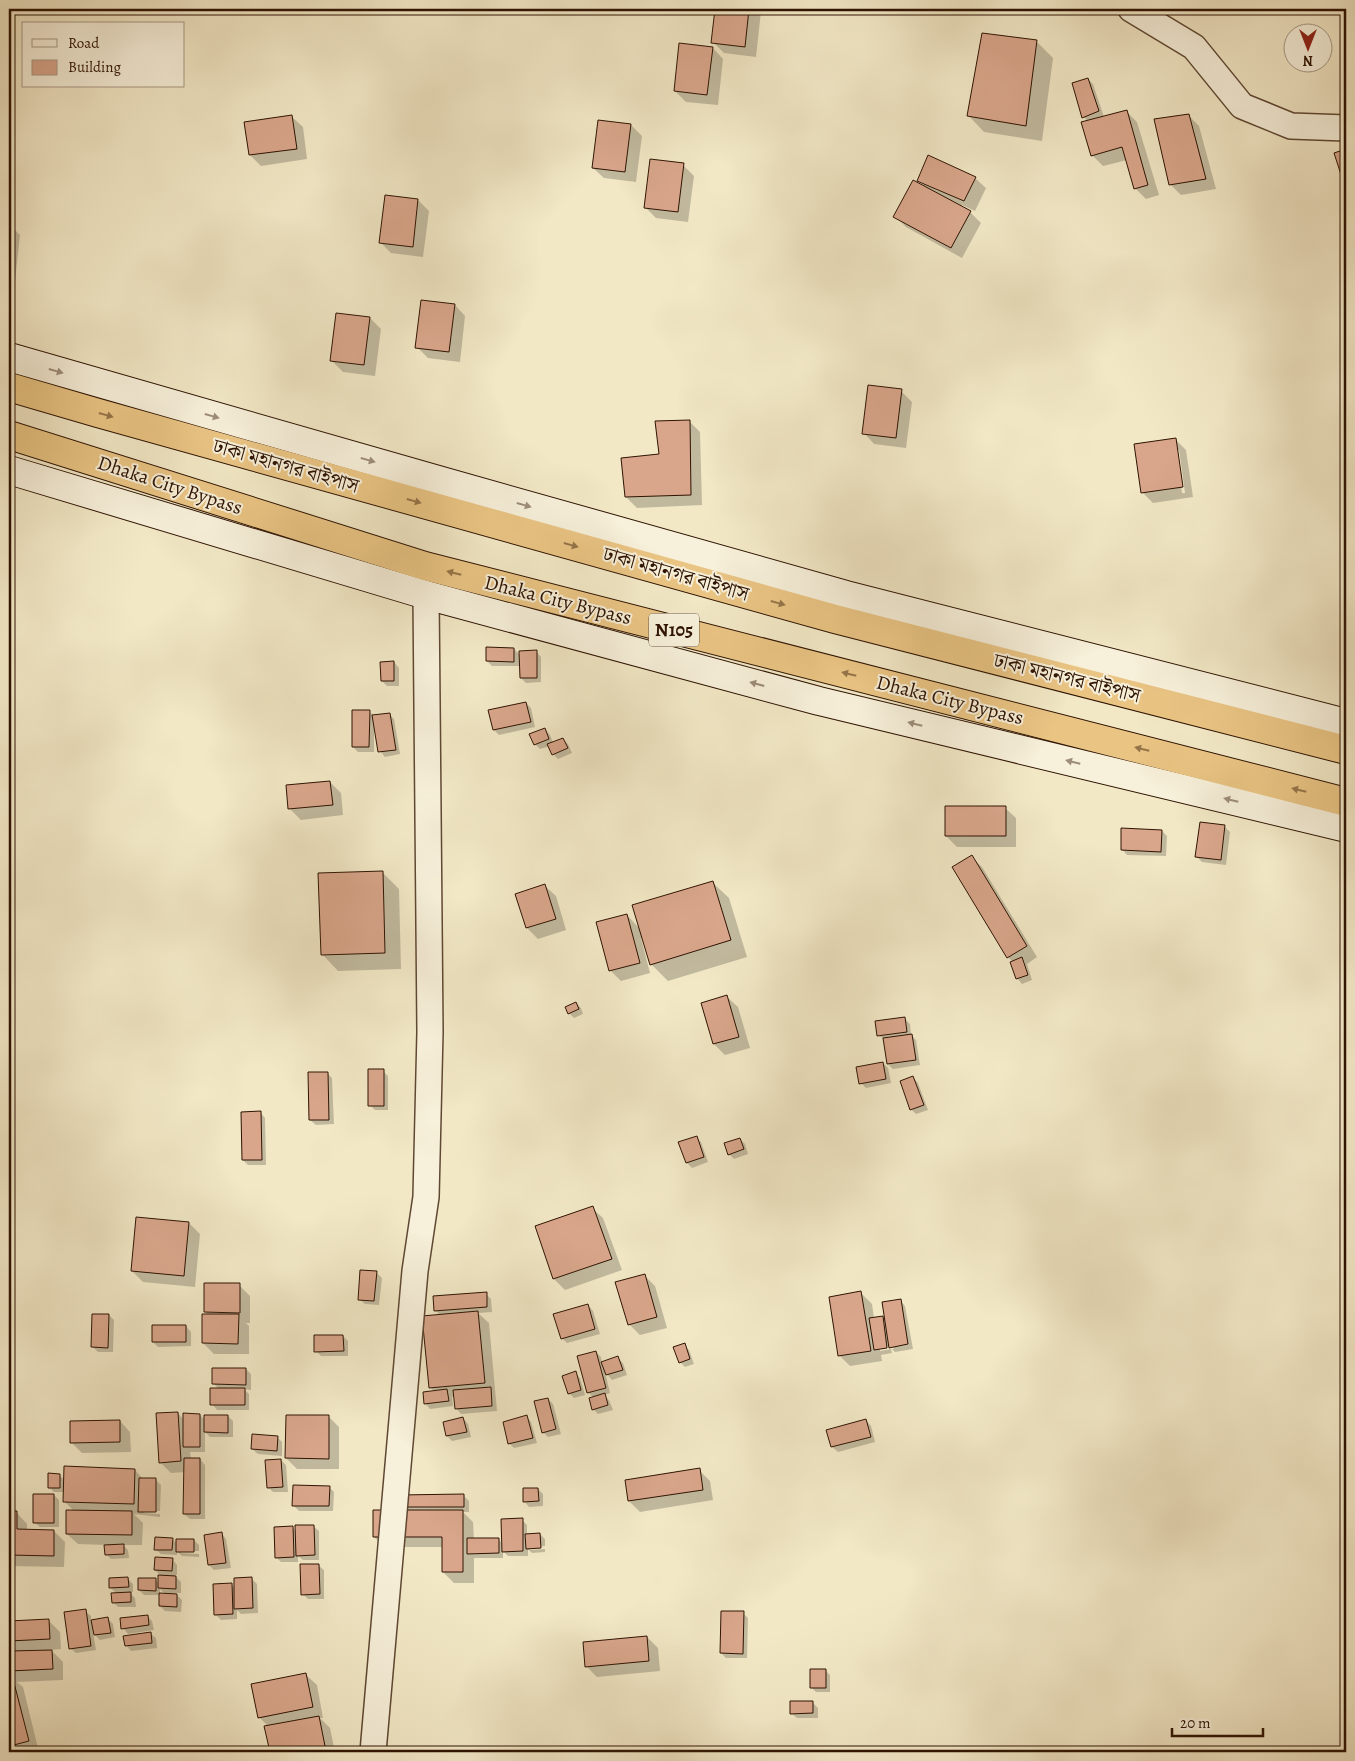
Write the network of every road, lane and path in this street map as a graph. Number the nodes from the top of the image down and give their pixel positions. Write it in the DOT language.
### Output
graph roads {
  1 [pos="1131,9"];
  2 [pos="1346,128"];
  3 [pos="9,357"];
  4 [pos="9,387"];
  5 [pos="9,435"];
  6 [pos="9,470"];
  7 [pos="426,595"];
  8 [pos="1346,723"];
  9 [pos="1346,750"];
  10 [pos="1346,802"];
  11 [pos="1346,828"];
  12 [pos="373,1752"];
  1 -- 2 [label="street"];
  3 -- 8 [label="main road, one-way"];
  4 -- 9 [label="highway, ঢাকা মহানগর বাইপাস, one-way"];
  10 -- 5 [label="highway, Dhaka City Bypass / N105, one-way"];
  6 -- 7 [label="main road"];
  11 -- 7 [label="main road, one-way"];
  7 -- 12 [label="street"];
}
